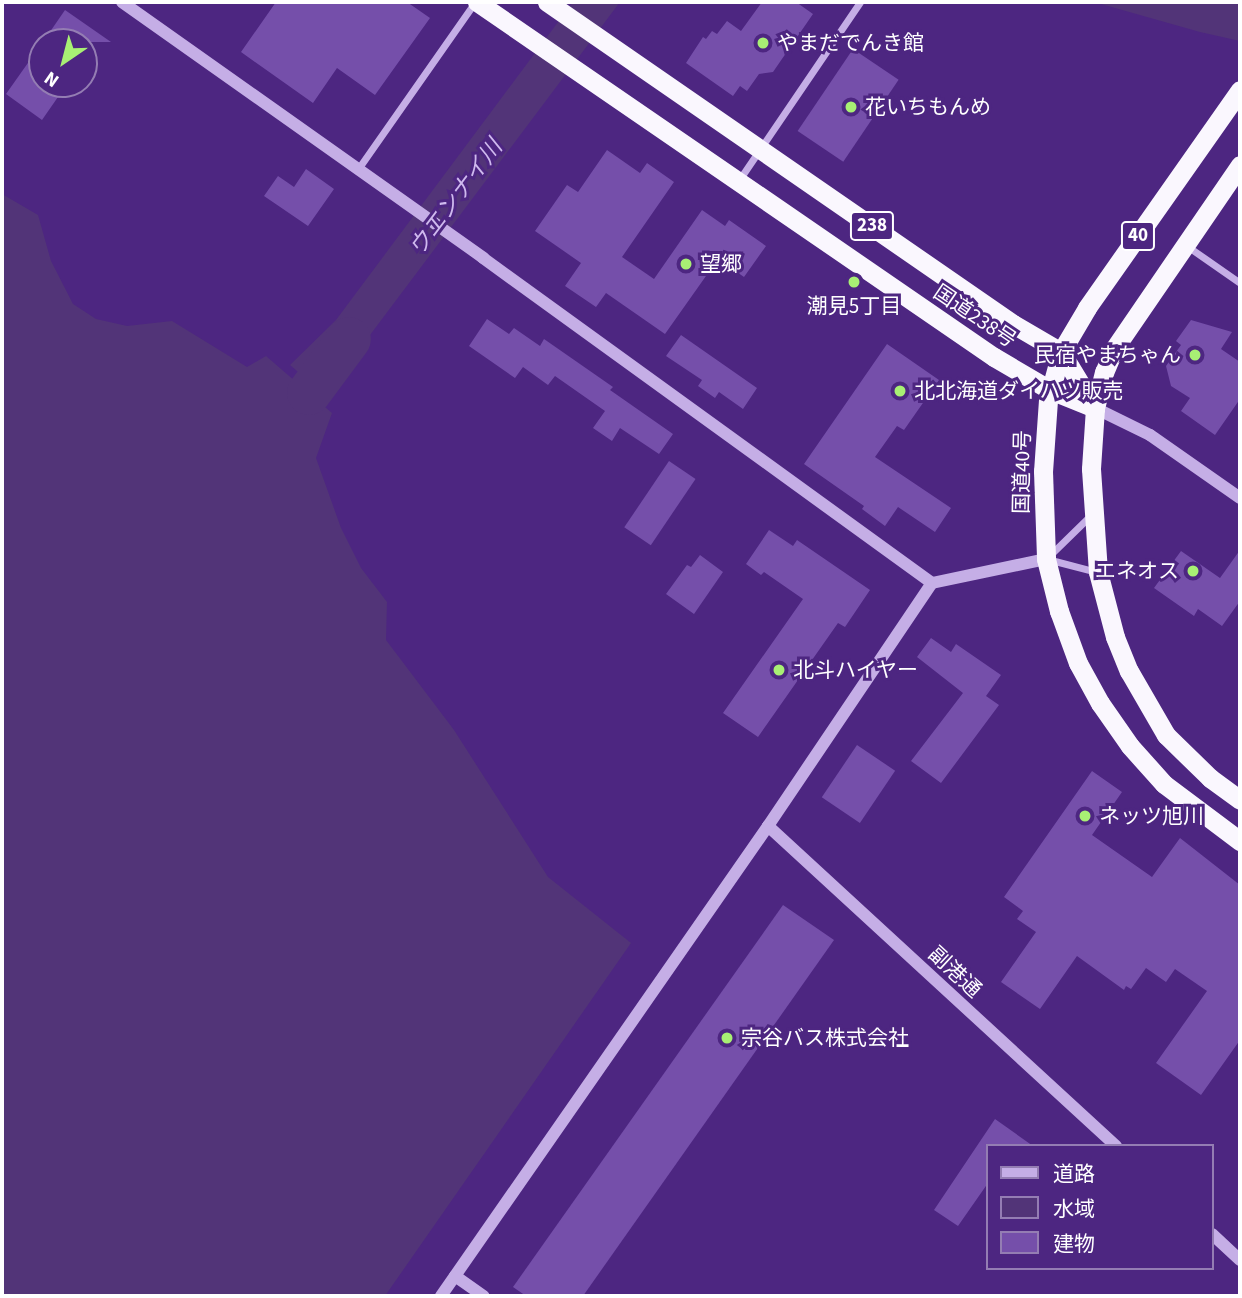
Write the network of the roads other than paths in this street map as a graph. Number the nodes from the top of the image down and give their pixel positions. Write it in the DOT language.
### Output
graph roads {
  1 [pos="122,2"];
  2 [pos="476,2"];
  3 [pos="547,2"];
  4 [pos="860,2"];
  5 [pos="1240,90"];
  6 [pos="761,148"];
  7 [pos="1240,165"];
  8 [pos="358,169"];
  9 [pos="739,180"];
  10 [pos="1186,245"];
  11 [pos="1240,283"];
  12 [pos="1061,352"];
  13 [pos="1050,390"];
  14 [pos="1095,408"];
  15 [pos="1240,498"];
  16 [pos="1092,514"];
  17 [pos="1046,559"];
  18 [pos="1098,572"];
  19 [pos="932,583"];
  20 [pos="1240,800"];
  21 [pos="768,826"];
  22 [pos="1240,841"];
  23 [pos="1114,1144"];
  24 [pos="1214,1236"];
  25 [pos="1240,1260"];
  26 [pos="455,1276"];
  27 [pos="441,1296"];
  28 [pos="484,1296"];
  1 -- 8 [label="street"];
  2 -- 8 [label="street"];
  2 -- 9 [label="highway, 国道238号 / 238"];
  3 -- 6 [label="highway, 国道238号 / 238"];
  4 -- 6 [label="street"];
  5 -- 12 [label="highway, 国道40号 / 40"];
  6 -- 9 [label="street"];
  6 -- 12 [label="highway, 国道238号 / 238"];
  7 -- 10 [label="highway, 40"];
  8 -- 19 [label="street"];
  9 -- 13 [label="highway, 国道238号 / 238"];
  10 -- 11 [label="street"];
  10 -- 14 [label="highway, 40"];
  12 -- 13 [label="highway, 国道40号 / 40"];
  12 -- 14 [label="highway, 国道238号 / 238"];
  13 -- 14 [label="highway, 国道238号 / 238"];
  13 -- 17 [label="highway, 国道40号 / 40"];
  14 -- 15 [label="street"];
  14 -- 16 [label="highway, 40"];
  16 -- 17 [label="street"];
  16 -- 18 [label="highway, 40"];
  17 -- 18 [label="street"];
  17 -- 19 [label="street"];
  17 -- 22 [label="highway, 国道40号 / 40"];
  18 -- 20 [label="highway, 40"];
  19 -- 21 [label="street"];
  21 -- 23 [label="street, 副港通"];
  21 -- 26 [label="street"];
  24 -- 25 [label="street"];
  26 -- 27 [label="street"];
  26 -- 28 [label="street"];
}
